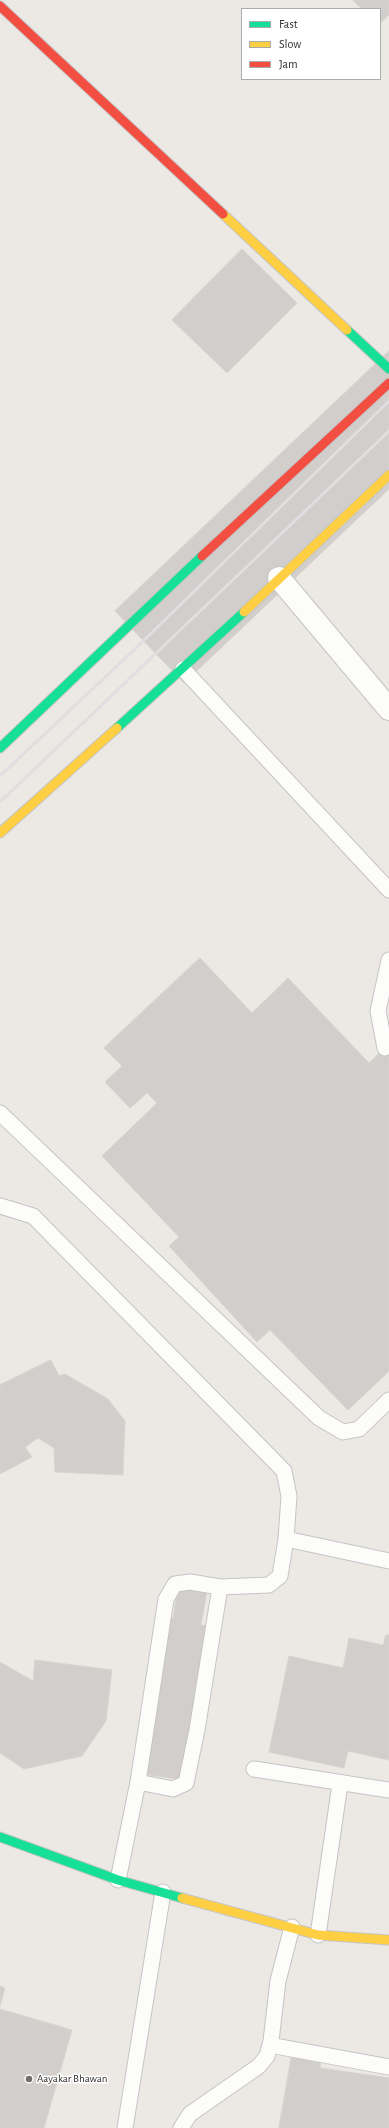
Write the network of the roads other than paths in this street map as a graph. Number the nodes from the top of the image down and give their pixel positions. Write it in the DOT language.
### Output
graph roads {
  1 [pos="0,6"];
  2 [pos="389,369"];
  3 [pos="389,383"];
  4 [pos="389,474"];
  5 [pos="279,578"];
  6 [pos="183,669"];
  7 [pos="389,709"];
  8 [pos="0,748"];
  9 [pos="0,833"];
  10 [pos="389,890"];
  11 [pos="389,960"];
  12 [pos="385,1048"];
  13 [pos="0,1113"];
  14 [pos="0,1206"];
  15 [pos="389,1400"];
  16 [pos="286,1540"];
  17 [pos="389,1561"];
  18 [pos="220,1586"];
  19 [pos="254,1769"];
  20 [pos="138,1782"];
  21 [pos="340,1784"];
  22 [pos="389,1790"];
  23 [pos="0,1837"];
  24 [pos="118,1880"];
  25 [pos="163,1892"];
  26 [pos="292,1927"];
  27 [pos="318,1935"];
  28 [pos="389,1940"];
  29 [pos="270,2045"];
  30 [pos="389,2067"];
  31 [pos="125,2128"];
  32 [pos="181,2128"];
  1 -- 2 [label="main road"];
  3 -- 8 [label="main road"];
  4 -- 5 [label="main road"];
  5 -- 6 [label="main road"];
  5 -- 7 [label="street"];
  6 -- 9 [label="main road"];
  6 -- 10 [label="lane"];
  11 -- 12 [label="lane"];
  13 -- 15 [label="lane"];
  14 -- 16 [label="lane"];
  16 -- 17 [label="lane"];
  16 -- 18 [label="lane"];
  18 -- 20 [label="lane"];
  18 -- 20 [label="lane"];
  19 -- 21 [label="lane"];
  20 -- 24 [label="lane"];
  21 -- 22 [label="lane"];
  21 -- 27 [label="lane"];
  23 -- 24 [label="main road"];
  24 -- 25 [label="main road"];
  25 -- 26 [label="main road"];
  25 -- 31 [label="lane"];
  26 -- 27 [label="main road"];
  26 -- 29 [label="lane"];
  27 -- 28 [label="main road"];
  29 -- 30 [label="lane"];
  29 -- 32 [label="lane"];
}
